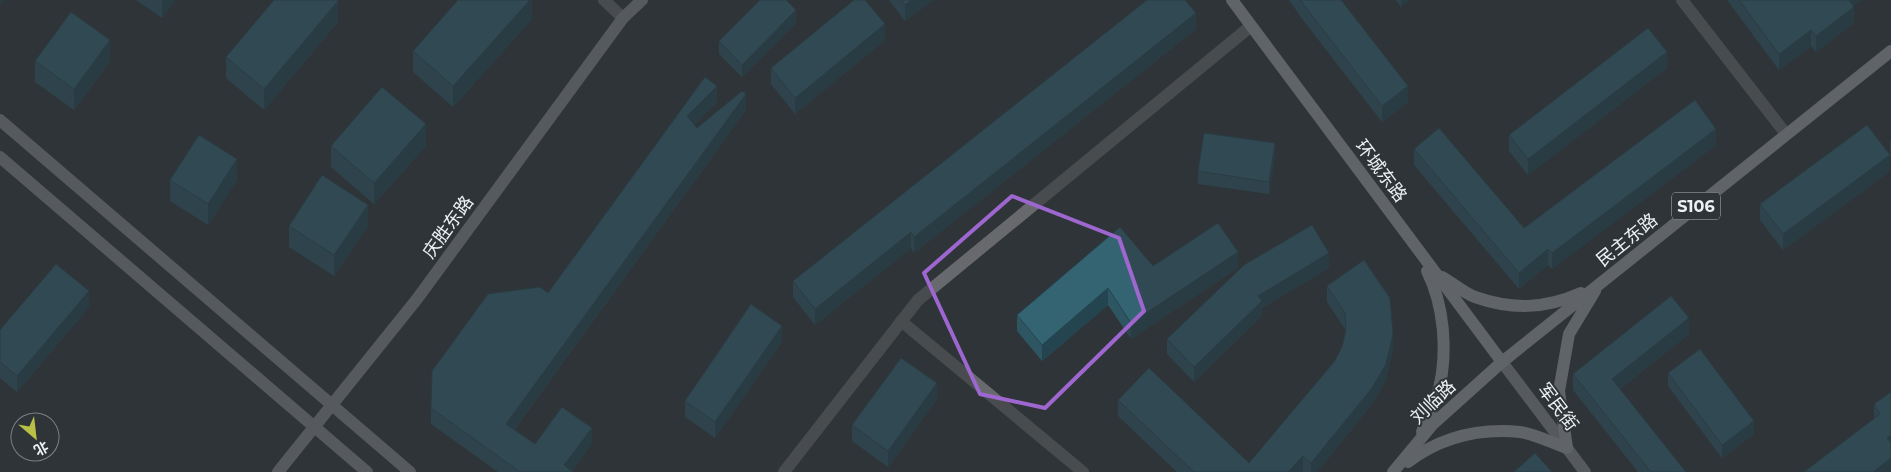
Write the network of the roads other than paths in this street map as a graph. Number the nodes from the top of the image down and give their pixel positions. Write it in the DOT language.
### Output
graph roads {
  1 [pos="604,0"];
  2 [pos="642,0"];
  3 [pos="1232,0"];
  4 [pos="1682,0"];
  5 [pos="623,18"];
  6 [pos="1251,26"];
  7 [pos="1891,51"];
  8 [pos="0,120"];
  9 [pos="1786,134"];
  10 [pos="0,158"];
  11 [pos="1411,240"];
  12 [pos="1599,284"];
  13 [pos="901,321"];
  14 [pos="1502,362"];
  15 [pos="333,406"];
  16 [pos="316,427"];
  17 [pos="1567,448"];
  18 [pos="278,472"];
  19 [pos="367,472"];
  20 [pos="410,472"];
  21 [pos="784,472"];
  22 [pos="1083,472"];
  23 [pos="1394,472"];
  24 [pos="1586,472"];
  1 -- 5 [label="street"];
  2 -- 5 [label="main road, 庆胜东路"];
  3 -- 6 [label="main road, 环城东路"];
  4 -- 9 [label="street"];
  5 -- 15 [label="main road, 庆胜东路"];
  6 -- 11 [label="main road, 环城东路"];
  6 -- 13 [label="street"];
  7 -- 9 [label="main road, 民主东路 / S106"];
  8 -- 15 [label="main road"];
  9 -- 12 [label="main road, 民主东路 / S106"];
  10 -- 16 [label="main road"];
  11 -- 12 [label="main road"];
  11 -- 14 [label="main road, 环城东路"];
  11 -- 23 [label="main road"];
  12 -- 14 [label="main road, 民主东路 / S106"];
  12 -- 17 [label="main road"];
  13 -- 21 [label="street"];
  13 -- 22 [label="street"];
  14 -- 17 [label="main road, 军民街"];
  14 -- 23 [label="main road, 刘临路 / S106"];
  15 -- 16 [label="main road, 庆胜东路"];
  15 -- 20 [label="main road"];
  16 -- 18 [label="main road, 庆胜东路"];
  16 -- 19 [label="main road"];
  17 -- 23 [label="main road"];
  17 -- 24 [label="main road, 军民街"];
}
